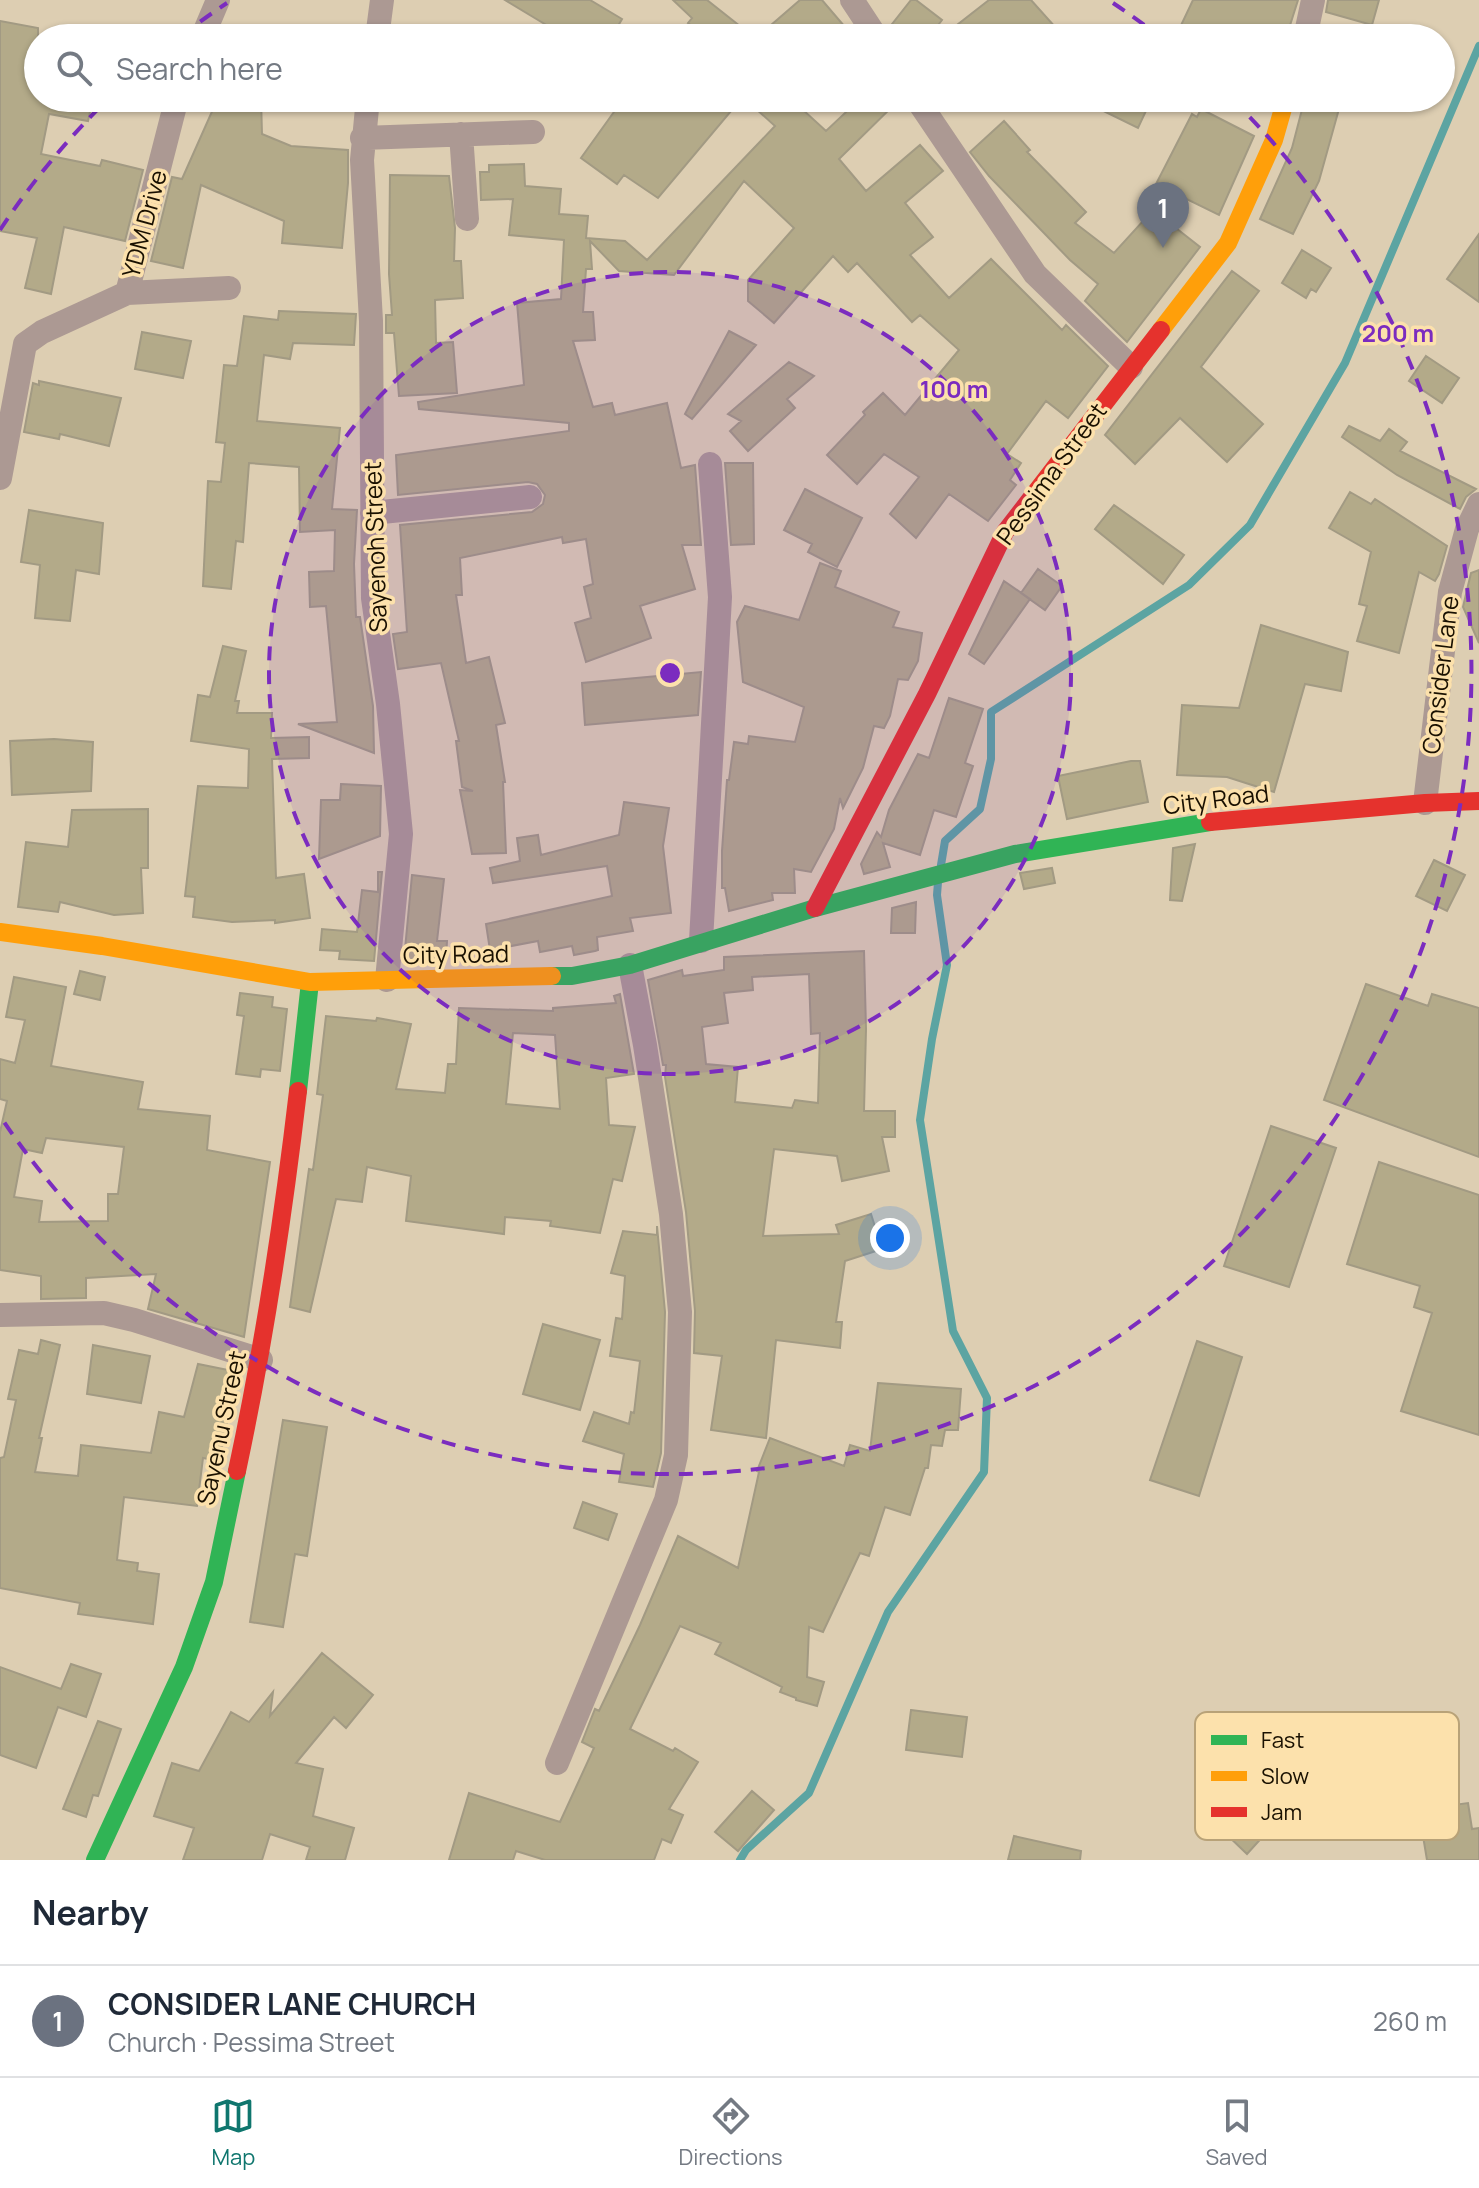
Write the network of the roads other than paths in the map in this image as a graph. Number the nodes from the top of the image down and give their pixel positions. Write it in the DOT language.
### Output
graph roads {
  1 [pos="218,0"];
  2 [pos="382,0"];
  3 [pos="852,0"];
  4 [pos="1313,0"];
  5 [pos="208,24"];
  6 [pos="379,24"];
  7 [pos="868,24"];
  8 [pos="1308,24"];
  9 [pos="174,112"];
  10 [pos="366,112"];
  11 [pos="925,112"];
  12 [pos="1282,112"];
  13 [pos="533,132"];
  14 [pos="461,134"];
  15 [pos="362,149"];
  16 [pos="467,219"];
  17 [pos="229,288"];
  18 [pos="127,293"];
  19 [pos="1131,367"];
  20 [pos="710,464"];
  21 [pos="0,478"];
  22 [pos="530,497"];
  23 [pos="1479,504"];
  24 [pos="372,513"];
  25 [pos="1479,801"];
  26 [pos="1425,803"];
  27 [pos="815,908"];
  28 [pos="0,932"];
  29 [pos="701,941"];
  30 [pos="630,965"];
  31 [pos="387,980"];
  32 [pos="310,982"];
  33 [pos="0,1315"];
  34 [pos="261,1360"];
  35 [pos="557,1763"];
  36 [pos="95,1860"];
  1 -- 5 [label="street"];
  2 -- 6 [label="street"];
  3 -- 7 [label="street"];
  4 -- 8 [label="street"];
  9 -- 18 [label="street, YDM Drive"];
  10 -- 15 [label="street, Sayenoh Street"];
  11 -- 19 [label="street"];
  12 -- 19 [label="street, Pessima Street"];
  13 -- 14 [label="street"];
  14 -- 15 [label="street"];
  14 -- 16 [label="street"];
  15 -- 24 [label="street, Sayenoh Street"];
  17 -- 18 [label="street"];
  18 -- 21 [label="street, YDM Drive"];
  19 -- 27 [label="street, Pessima Street"];
  20 -- 29 [label="street"];
  22 -- 24 [label="street"];
  23 -- 26 [label="street, Consider Lane"];
  24 -- 31 [label="street, Sayenoh Street"];
  25 -- 26 [label="street, City Road"];
  26 -- 27 [label="street, City Road"];
  27 -- 29 [label="street, City Road"];
  28 -- 32 [label="street, City Road"];
  29 -- 30 [label="street, City Road"];
  30 -- 31 [label="street, City Road"];
  30 -- 35 [label="street"];
  31 -- 32 [label="street, City Road"];
  32 -- 34 [label="street, Sayenu Street"];
  33 -- 34 [label="street"];
  34 -- 36 [label="street, Sayenu Street"];
}
